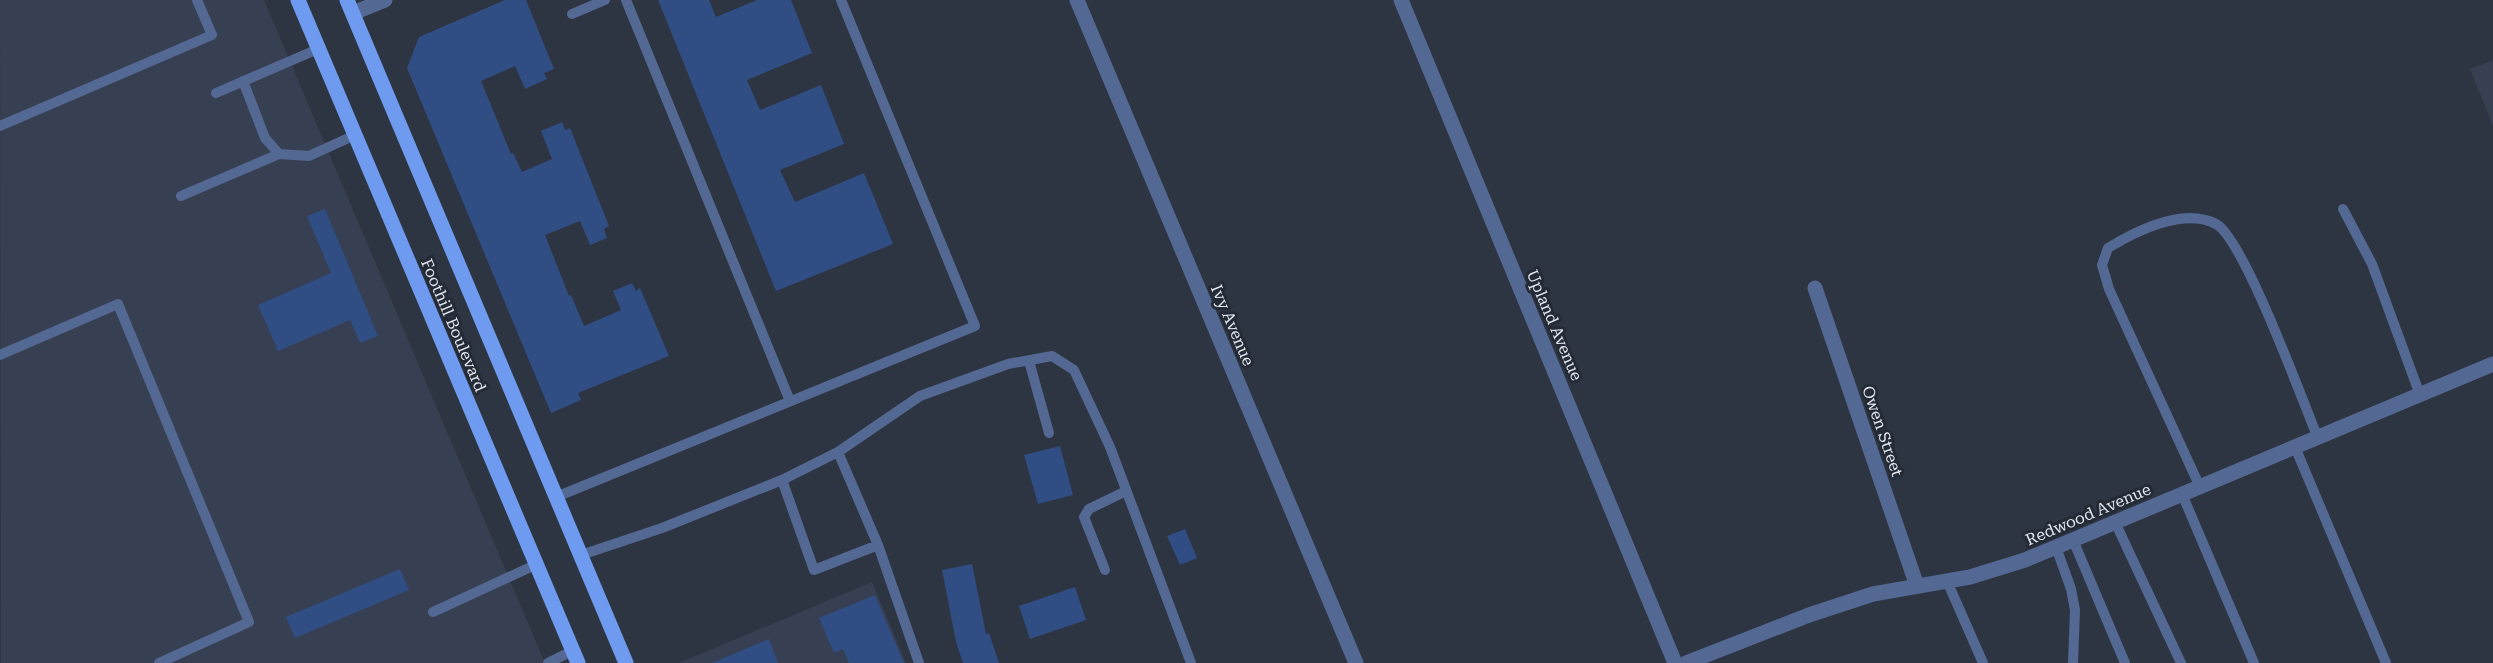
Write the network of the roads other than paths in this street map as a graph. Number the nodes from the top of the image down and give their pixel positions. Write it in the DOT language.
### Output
graph roads {
  1 [pos="198,0"];
  2 [pos="298,0"];
  3 [pos="385,0"];
  4 [pos="605,0"];
  5 [pos="627,0"];
  6 [pos="841,0"];
  7 [pos="1077,0"];
  8 [pos="1401,0"];
  9 [pos="350,7"];
  10 [pos="572,14"];
  11 [pos="318,48"];
  12 [pos="243,81"];
  13 [pos="216,93"];
  14 [pos="0,126"];
  15 [pos="355,135"];
  16 [pos="279,154"];
  17 [pos="181,196"];
  18 [pos="2343,209"];
  19 [pos="1815,288"];
  20 [pos="0,355"];
  21 [pos="1029,361"];
  22 [pos="2493,364"];
  23 [pos="2420,395"];
  24 [pos="790,401"];
  25 [pos="1049,433"];
  26 [pos="2318,438"];
  27 [pos="2295,447"];
  28 [pos="838,452"];
  29 [pos="782,480"];
  30 [pos="2200,487"];
  31 [pos="1126,491"];
  32 [pos="2182,494"];
  33 [pos="556,497"];
  34 [pos="2115,522"];
  35 [pos="2073,540"];
  36 [pos="878,545"];
  37 [pos="2056,547"];
  38 [pos="581,555"];
  39 [pos="535,565"];
  40 [pos="1105,570"];
  41 [pos="1947,581"];
  42 [pos="1917,586"];
  43 [pos="433,612"];
  44 [pos="575,657"];
  45 [pos="159,663"];
  46 [pos="548,663"];
  47 [pos="626,663"];
  48 [pos="919,663"];
  49 [pos="1191,663"];
  50 [pos="1356,663"];
  51 [pos="1676,663"];
  52 [pos="1686,663"];
  53 [pos="1983,663"];
  54 [pos="2073,663"];
  55 [pos="2125,663"];
  56 [pos="2181,663"];
  57 [pos="2254,663"];
  58 [pos="2386,663"];
  1 -- 14 [label="lane"];
  2 -- 11 [label="main road, Foothill Boulevard"];
  3 -- 9 [label="street"];
  4 -- 10 [label="lane"];
  5 -- 24 [label="lane"];
  6 -- 24 [label="lane"];
  7 -- 50 [label="street, Ivy Avenue"];
  8 -- 51 [label="street, Upland Avenue"];
  9 -- 33 [label="main road, Foothill Boulevard"];
  11 -- 12 [label="lane"];
  11 -- 15 [label="main road, Foothill Boulevard"];
  12 -- 13 [label="lane"];
  12 -- 16 [label="lane"];
  15 -- 16 [label="lane"];
  15 -- 39 [label="main road, Foothill Boulevard"];
  16 -- 17 [label="lane"];
  18 -- 23 [label="lane"];
  19 -- 42 [label="street, Owen Street"];
  20 -- 45 [label="lane"];
  21 -- 25 [label="lane"];
  21 -- 28 [label="lane"];
  21 -- 31 [label="lane"];
  22 -- 23 [label="street, Redwood Avenue"];
  23 -- 26 [label="street, Redwood Avenue"];
  24 -- 33 [label="lane"];
  26 -- 27 [label="street, Redwood Avenue"];
  26 -- 30 [label="lane"];
  27 -- 30 [label="street, Redwood Avenue"];
  27 -- 58 [label="lane"];
  28 -- 29 [label="lane"];
  28 -- 36 [label="lane"];
  29 -- 36 [label="lane"];
  29 -- 38 [label="lane"];
  30 -- 32 [label="street, Redwood Avenue"];
  31 -- 40 [label="lane"];
  31 -- 49 [label="lane"];
  32 -- 34 [label="street, Redwood Avenue"];
  32 -- 57 [label="lane"];
  33 -- 38 [label="main road, Foothill Boulevard"];
  34 -- 35 [label="street, Redwood Avenue"];
  34 -- 56 [label="lane"];
  35 -- 37 [label="street, Redwood Avenue"];
  35 -- 55 [label="lane"];
  36 -- 48 [label="lane"];
  37 -- 41 [label="street, Redwood Avenue"];
  37 -- 54 [label="lane"];
  38 -- 47 [label="main road, Foothill Boulevard"];
  39 -- 43 [label="lane"];
  39 -- 44 [label="main road, Foothill Boulevard"];
  41 -- 42 [label="street, Redwood Avenue"];
  41 -- 53 [label="lane"];
  42 -- 52 [label="street, Redwood Avenue"];
  44 -- 46 [label="lane"];
}
